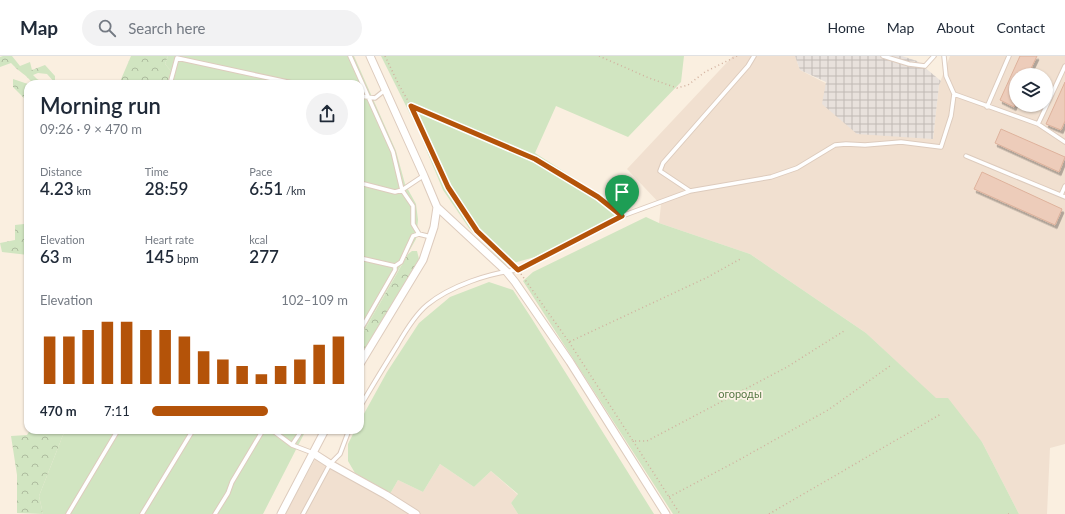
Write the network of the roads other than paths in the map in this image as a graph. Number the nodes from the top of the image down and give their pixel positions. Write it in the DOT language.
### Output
graph roads {
  1 [pos="350,56"];
  2 [pos="370,56"];
  3 [pos="754,56"];
  4 [pos="883,56"];
  5 [pos="934,56"];
  6 [pos="944,56"];
  7 [pos="1009,56"];
  8 [pos="1065,66"];
  9 [pos="171,80"];
  10 [pos="279,80"];
  11 [pos="361,80"];
  12 [pos="364,87"];
  13 [pos="385,90"];
  14 [pos="954,94"];
  15 [pos="364,97"];
  16 [pos="369,98"];
  17 [pos="987,107"];
  18 [pos="1038,124"];
  19 [pos="1065,142"];
  20 [pos="966,156"];
  21 [pos="424,176"];
  22 [pos="364,184"];
  23 [pos="1065,186"];
  24 [pos="402,190"];
  25 [pos="690,191"];
  26 [pos="1063,196"];
  27 [pos="436,207"];
  28 [pos="419,234"];
  29 [pos="431,236"];
  30 [pos="364,259"];
  31 [pos="395,266"];
  32 [pos="506,271"];
  33 [pos="364,324"];
  34 [pos="364,357"];
  35 [pos="364,400"];
  36 [pos="116,434"];
  37 [pos="191,434"];
  38 [pos="261,434"];
  39 [pos="277,434"];
  40 [pos="299,434"];
  41 [pos="323,434"];
  42 [pos="348,434"];
  43 [pos="292,445"];
  44 [pos="314,453"];
  45 [pos="330,464"];
  46 [pos="68,514"];
  47 [pos="142,514"];
  48 [pos="215,514"];
  49 [pos="281,514"];
  50 [pos="302,514"];
  51 [pos="416,514"];
  52 [pos="666,514"];
  1 -- 11 [label="lane"];
  2 -- 13 [label="street"];
  3 -- 25 [label="lane"];
  4 -- 5 [label="lane"];
  6 -- 14 [label="lane"];
  7 -- 17 [label="lane"];
  8 -- 18 [label="lane"];
  9 -- 10 [label="lane"];
  12 -- 16 [label="lane"];
  13 -- 16 [label="lane"];
  13 -- 21 [label="street"];
  14 -- 17 [label="lane"];
  14 -- 25 [label="lane"];
  15 -- 16 [label="lane"];
  16 -- 24 [label="lane"];
  17 -- 18 [label="lane"];
  18 -- 19 [label="lane"];
  20 -- 26 [label="lane"];
  21 -- 24 [label="lane"];
  21 -- 27 [label="street"];
  22 -- 24 [label="lane"];
  23 -- 26 [label="lane"];
  24 -- 28 [label="lane"];
  25 -- 32 [label="lane"];
  27 -- 29 [label="street"];
  27 -- 32 [label="street"];
  28 -- 29 [label="lane"];
  28 -- 31 [label="lane"];
  29 -- 34 [label="street"];
  30 -- 31 [label="lane"];
  31 -- 33 [label="lane"];
  32 -- 35 [label="lane"];
  32 -- 52 [label="street"];
  36 -- 46 [label="lane"];
  37 -- 47 [label="lane"];
  38 -- 48 [label="lane"];
  39 -- 43 [label="lane"];
  40 -- 43 [label="lane"];
  41 -- 44 [label="street"];
  42 -- 45 [label="lane"];
  43 -- 44 [label="lane"];
  44 -- 45 [label="street"];
  44 -- 49 [label="street"];
  45 -- 50 [label="lane"];
  45 -- 51 [label="street"];
}
